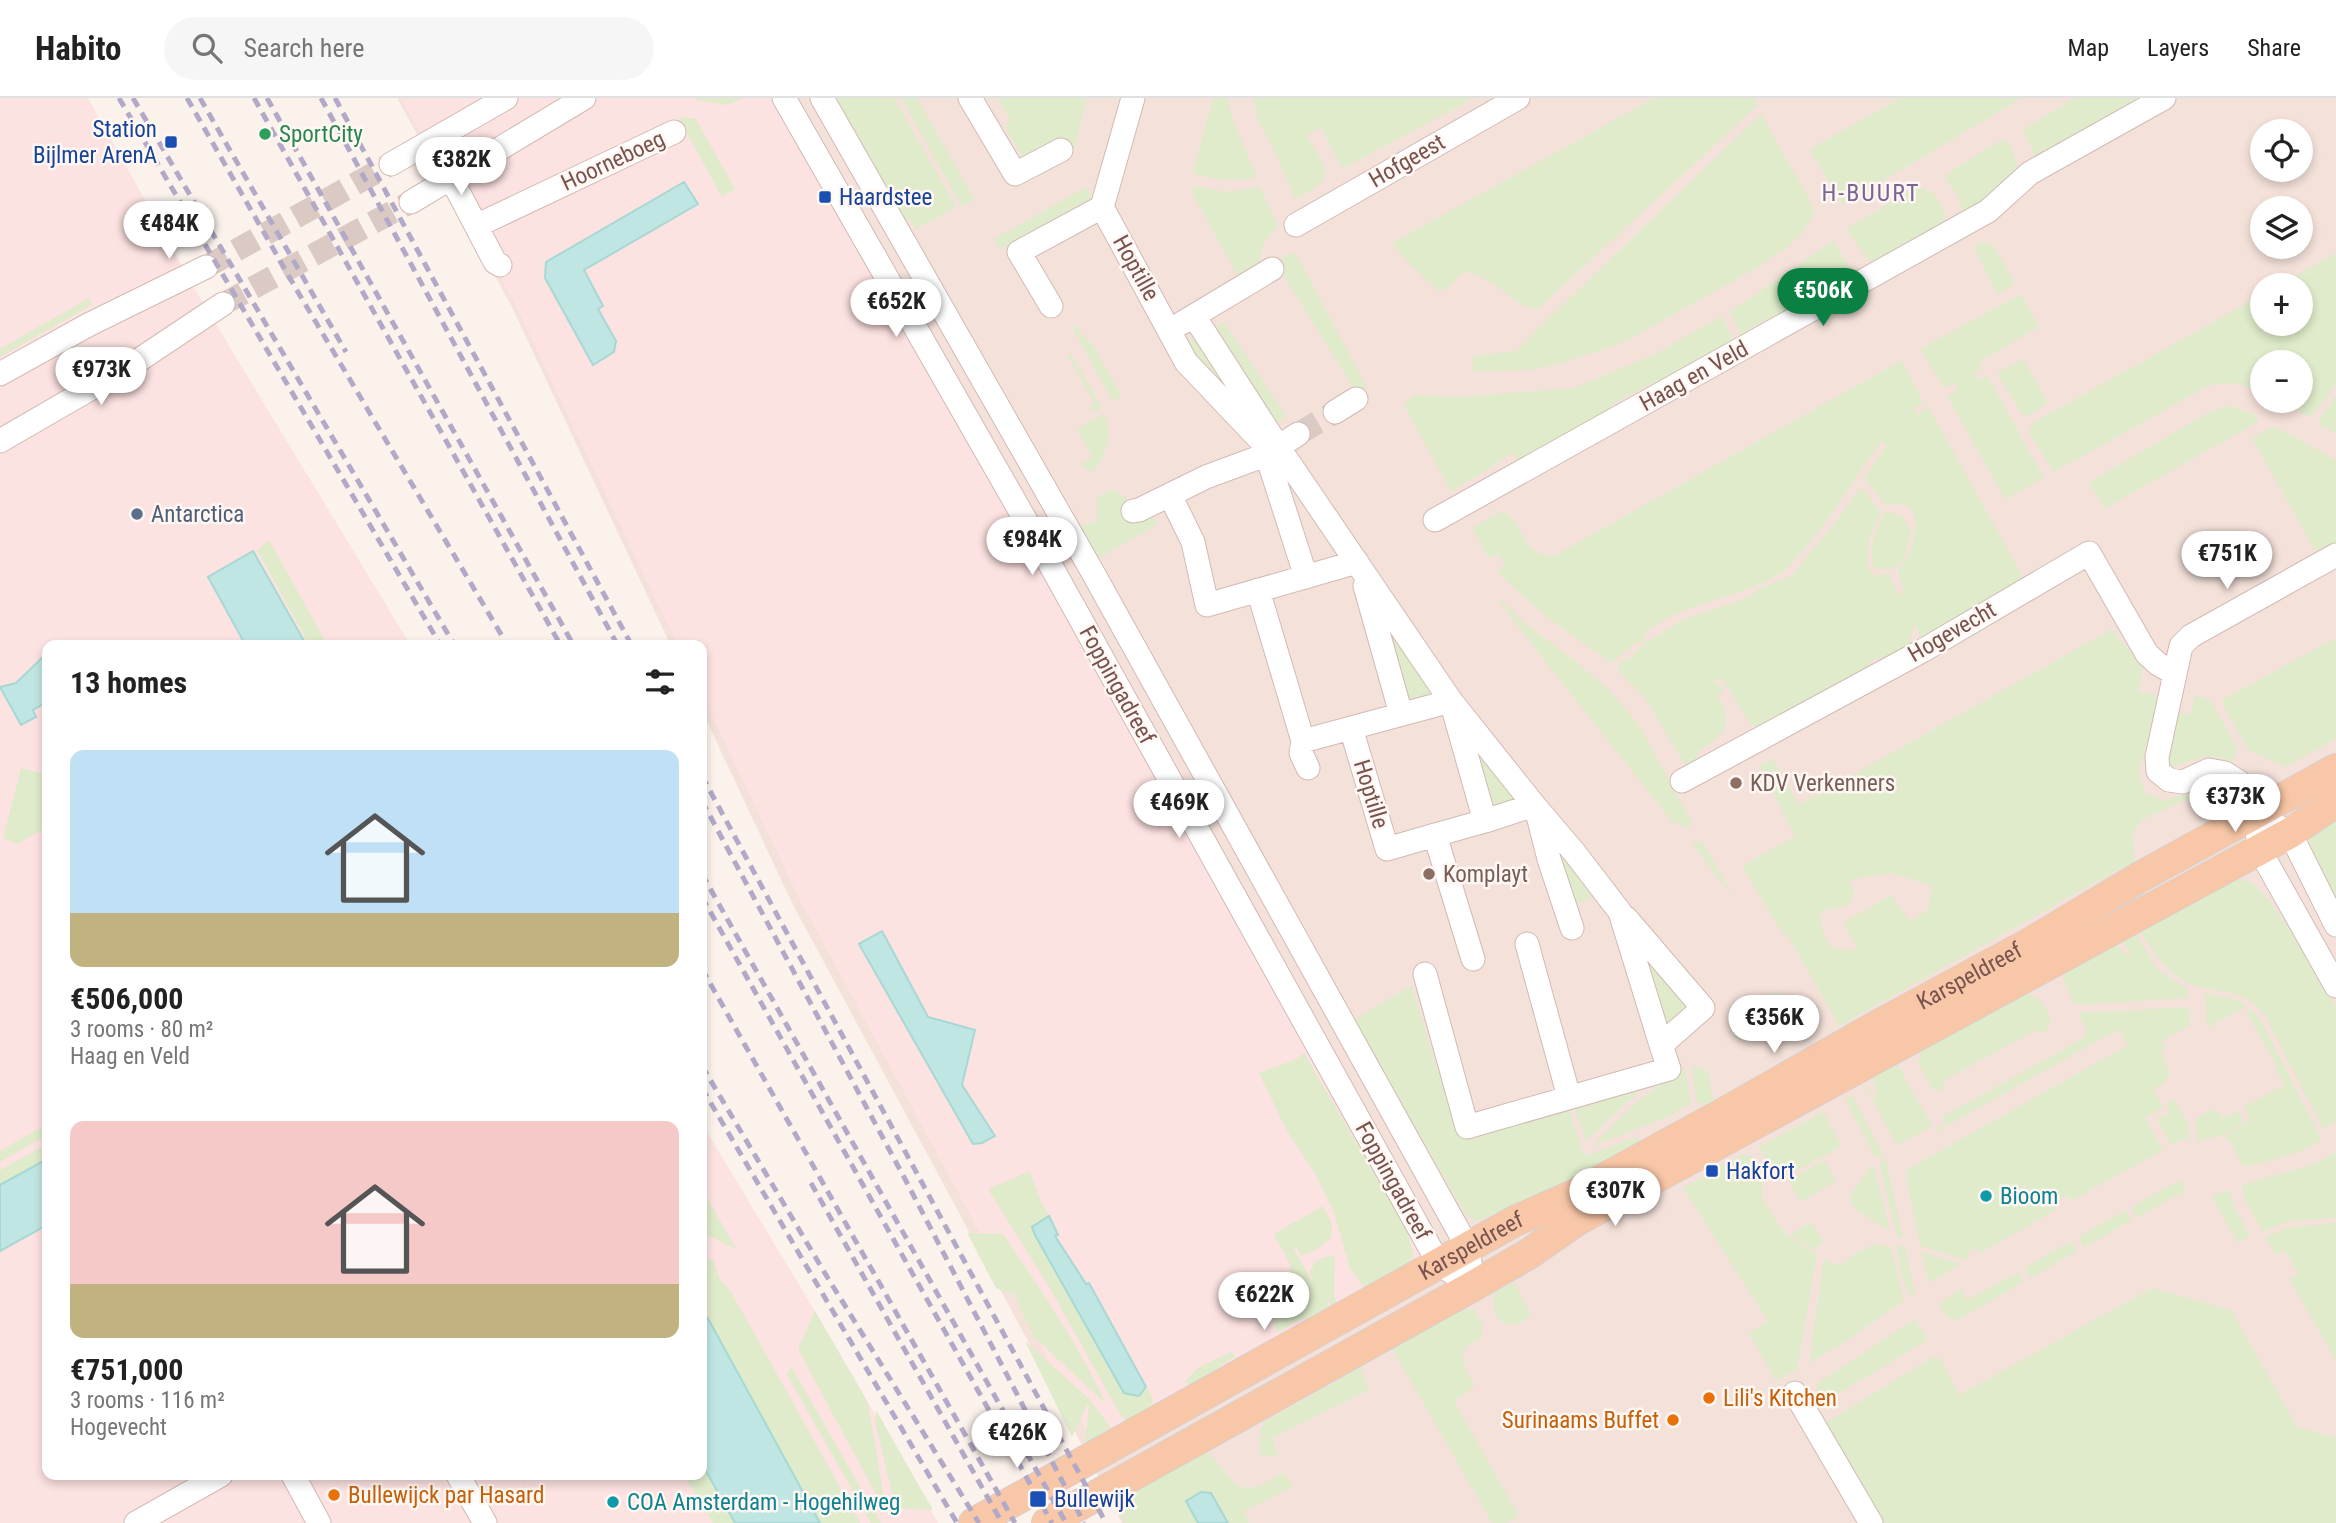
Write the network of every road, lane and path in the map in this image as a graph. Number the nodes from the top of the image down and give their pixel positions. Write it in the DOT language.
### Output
graph roads {
  1 [pos="506,98"];
  2 [pos="584,98"];
  3 [pos="822,98"];
  4 [pos="970,98"];
  5 [pos="1133,98"];
  6 [pos="1518,98"];
  7 [pos="2164,98"];
  8 [pos="788,105"];
  9 [pos="674,132"];
  10 [pos="1061,150"];
  11 [pos="391,163"];
  12 [pos="451,178"];
  13 [pos="411,202"];
  14 [pos="1102,206"];
  15 [pos="1296,225"];
  16 [pos="476,226"];
  17 [pos="500,265"];
  18 [pos="206,267"];
  19 [pos="1272,269"];
  20 [pos="223,304"];
  21 [pos="1051,306"];
  22 [pos="1194,316"];
  23 [pos="1170,330"];
  24 [pos="0,374"];
  25 [pos="1356,398"];
  26 [pos="1335,412"];
  27 [pos="1298,434"];
  28 [pos="0,441"];
  29 [pos="1274,451"];
  30 [pos="1170,495"];
  31 [pos="1133,511"];
  32 [pos="1444,515"];
  33 [pos="2336,555"];
  34 [pos="1358,563"];
  35 [pos="1306,577"];
  36 [pos="1258,590"];
  37 [pos="2174,673"];
  38 [pos="1451,701"];
  39 [pos="1401,714"];
  40 [pos="1351,728"];
  41 [pos="1303,741"];
  42 [pos="1308,768"];
  43 [pos="2336,769"];
  44 [pos="1682,781"];
  45 [pos="2336,802"];
  46 [pos="1535,807"];
  47 [pos="2255,814"];
  48 [pos="1485,821"];
  49 [pos="2290,833"];
  50 [pos="1435,835"];
  51 [pos="2259,849"];
  52 [pos="1620,912"];
  53 [pos="2336,925"];
  54 [pos="1572,928"];
  55 [pos="1527,944"];
  56 [pos="1473,959"];
  57 [pos="1425,974"];
  58 [pos="2336,986"];
  59 [pos="1661,1045"];
  60 [pos="1856,1053"];
  61 [pos="1569,1097"];
  62 [pos="1730,1123"];
  63 [pos="1468,1248"];
  64 [pos="1439,1264"];
  65 [pos="1473,1286"];
  66 [pos="1795,1392"];
  67 [pos="212,1480"];
  68 [pos="296,1480"];
  69 [pos="461,1480"];
  70 [pos="136,1523"];
  71 [pos="319,1523"];
  72 [pos="485,1523"];
  73 [pos="974,1523"];
  74 [pos="1048,1523"];
  75 [pos="1871,1523"];
  1 -- 11 [label="street"];
  2 -- 12 [label="street"];
  3 -- 63 [label="street, Foppingadreef"];
  4 -- 10 [label="street"];
  5 -- 14 [label="street"];
  6 -- 15 [label="street, Hofgeest"];
  7 -- 32 [label="street, Haag en Veld"];
  8 -- 64 [label="street, Foppingadreef"];
  9 -- 16 [label="street, Hoorneboeg"];
  12 -- 13 [label="street"];
  12 -- 16 [label="street"];
  14 -- 21 [label="street"];
  14 -- 23 [label="street, Hoptille"];
  16 -- 17 [label="street"];
  18 -- 24 [label="street"];
  19 -- 22 [label="street"];
  20 -- 28 [label="street"];
  22 -- 23 [label="street"];
  22 -- 29 [label="street"];
  23 -- 29 [label="street, Hoptille"];
  25 -- 26 [label="street"];
  27 -- 29 [label="street"];
  29 -- 30 [label="street"];
  29 -- 34 [label="street, Hoptille"];
  29 -- 35 [label="street, Hoptille"];
  30 -- 31 [label="street"];
  30 -- 36 [label="street"];
  33 -- 37 [label="street"];
  34 -- 35 [label="street"];
  34 -- 38 [label="street, Hoptille"];
  34 -- 39 [label="street, Hoptille"];
  35 -- 36 [label="street"];
  36 -- 41 [label="street"];
  37 -- 44 [label="street, Hogevecht"];
  37 -- 47 [label="street"];
  38 -- 39 [label="street, Hoptille"];
  38 -- 46 [label="street, Hoptille"];
  38 -- 48 [label="street, Hoptille"];
  39 -- 40 [label="street, Hoptille"];
  40 -- 41 [label="street, Hoptille"];
  40 -- 50 [label="street, Hoptille"];
  41 -- 42 [label="street"];
  43 -- 47 [label="main road, Karspeldreef"];
  45 -- 49 [label="main road, Karspeldreef"];
  46 -- 48 [label="street"];
  46 -- 52 [label="street, Hoptille"];
  46 -- 54 [label="street, Hoptille"];
  47 -- 49 [label="street"];
  47 -- 51 [label="street"];
  47 -- 60 [label="main road, Karspeldreef"];
  48 -- 50 [label="street"];
  49 -- 51 [label="main road, Karspeldreef"];
  49 -- 53 [label="street"];
  50 -- 56 [label="street"];
  51 -- 58 [label="street"];
  51 -- 60 [label="main road, Karspeldreef"];
  52 -- 59 [label="street, Hoptille"];
  52 -- 59 [label="street, Hoptille"];
  55 -- 61 [label="street"];
  57 -- 61 [label="street, Hoptille"];
  59 -- 61 [label="street, Hoptille"];
  60 -- 62 [label="main road, Karspeldreef"];
  62 -- 63 [label="main road, Karspeldreef"];
  62 -- 65 [label="main road, Karspeldreef"];
  63 -- 64 [label="main road, Karspeldreef"];
  63 -- 65 [label="street, Foppingadreef"];
  64 -- 65 [label="street, Foppingadreef"];
  64 -- 73 [label="main road, Karspeldreef"];
  65 -- 74 [label="main road, Karspeldreef"];
  66 -- 75 [label="street"];
  67 -- 70 [label="street"];
  68 -- 71 [label="street"];
  69 -- 72 [label="street"];
}
